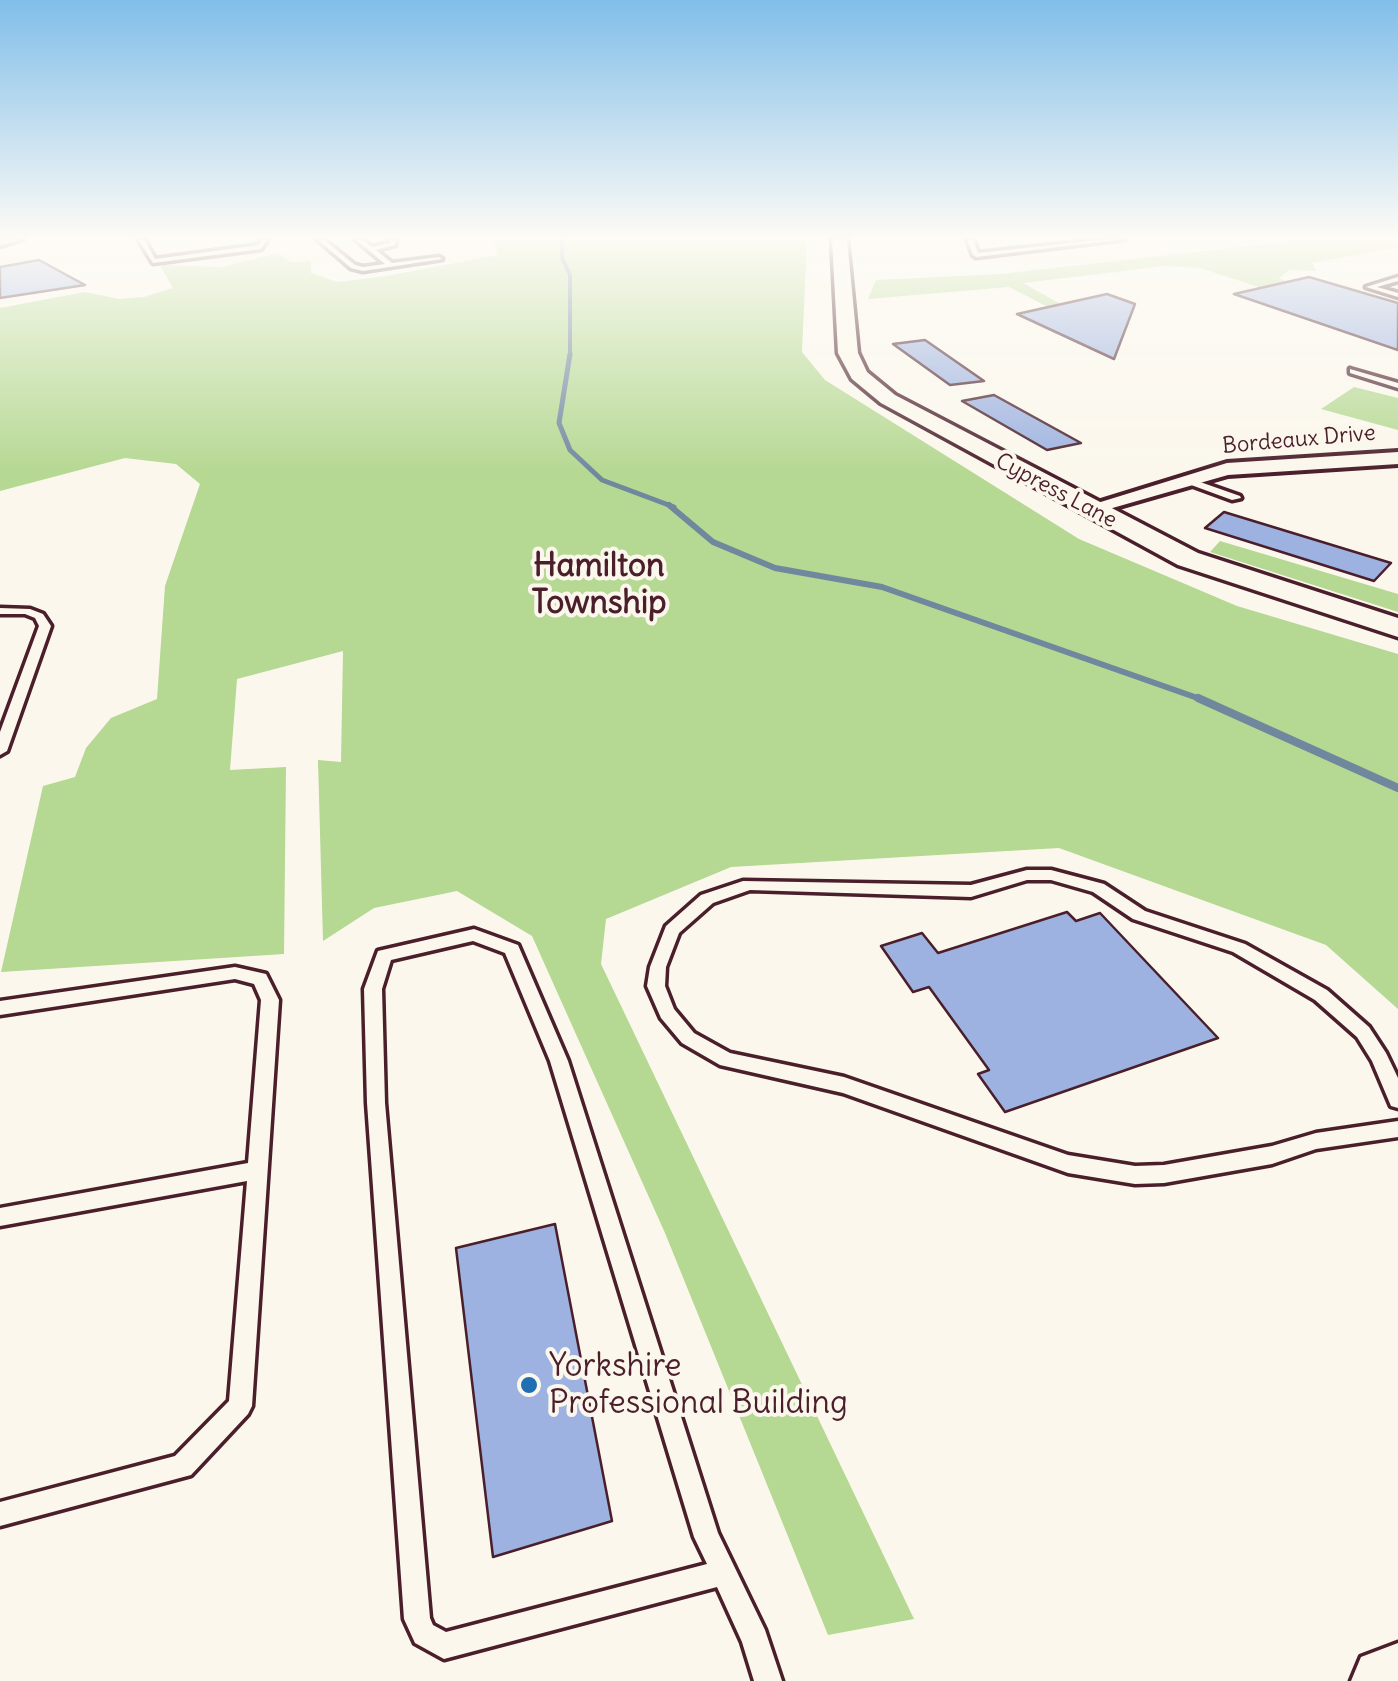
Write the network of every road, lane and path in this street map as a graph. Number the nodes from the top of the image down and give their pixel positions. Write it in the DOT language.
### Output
graph roads {
  1 [pos="845,317"];
  2 [pos="1353,371"];
  3 [pos="1398,386"];
  4 [pos="1398,458"];
  5 [pos="1186,480"];
  6 [pos="1236,498"];
  7 [pos="1088,508"];
  8 [pos="0,611"];
  9 [pos="1398,628"];
  10 [pos="0,751"];
  11 [pos="0,1008"];
  12 [pos="1398,1100"];
  13 [pos="1398,1129"];
  14 [pos="257,1170"];
  15 [pos="0,1216"];
  16 [pos="0,1514"];
  17 [pos="724,1572"];
  18 [pos="1398,1677"];
  19 [pos="768,1681"];
  20 [pos="1385,1681"];
  1 -- 7 [label="street, Cypress Lane"];
  2 -- 3 [label="lane"];
  4 -- 5 [label="street, Bordeaux Drive"];
  5 -- 6 [label="lane"];
  5 -- 7 [label="street, Bordeaux Drive"];
  7 -- 9 [label="street, Cypress Lane"];
  8 -- 10 [label="lane"];
  11 -- 14 [label="lane"];
  12 -- 13 [label="lane"];
  14 -- 15 [label="lane"];
  14 -- 16 [label="lane"];
  17 -- 17 [label="lane"];
  17 -- 19 [label="lane"];
  18 -- 20 [label="street"];
}
